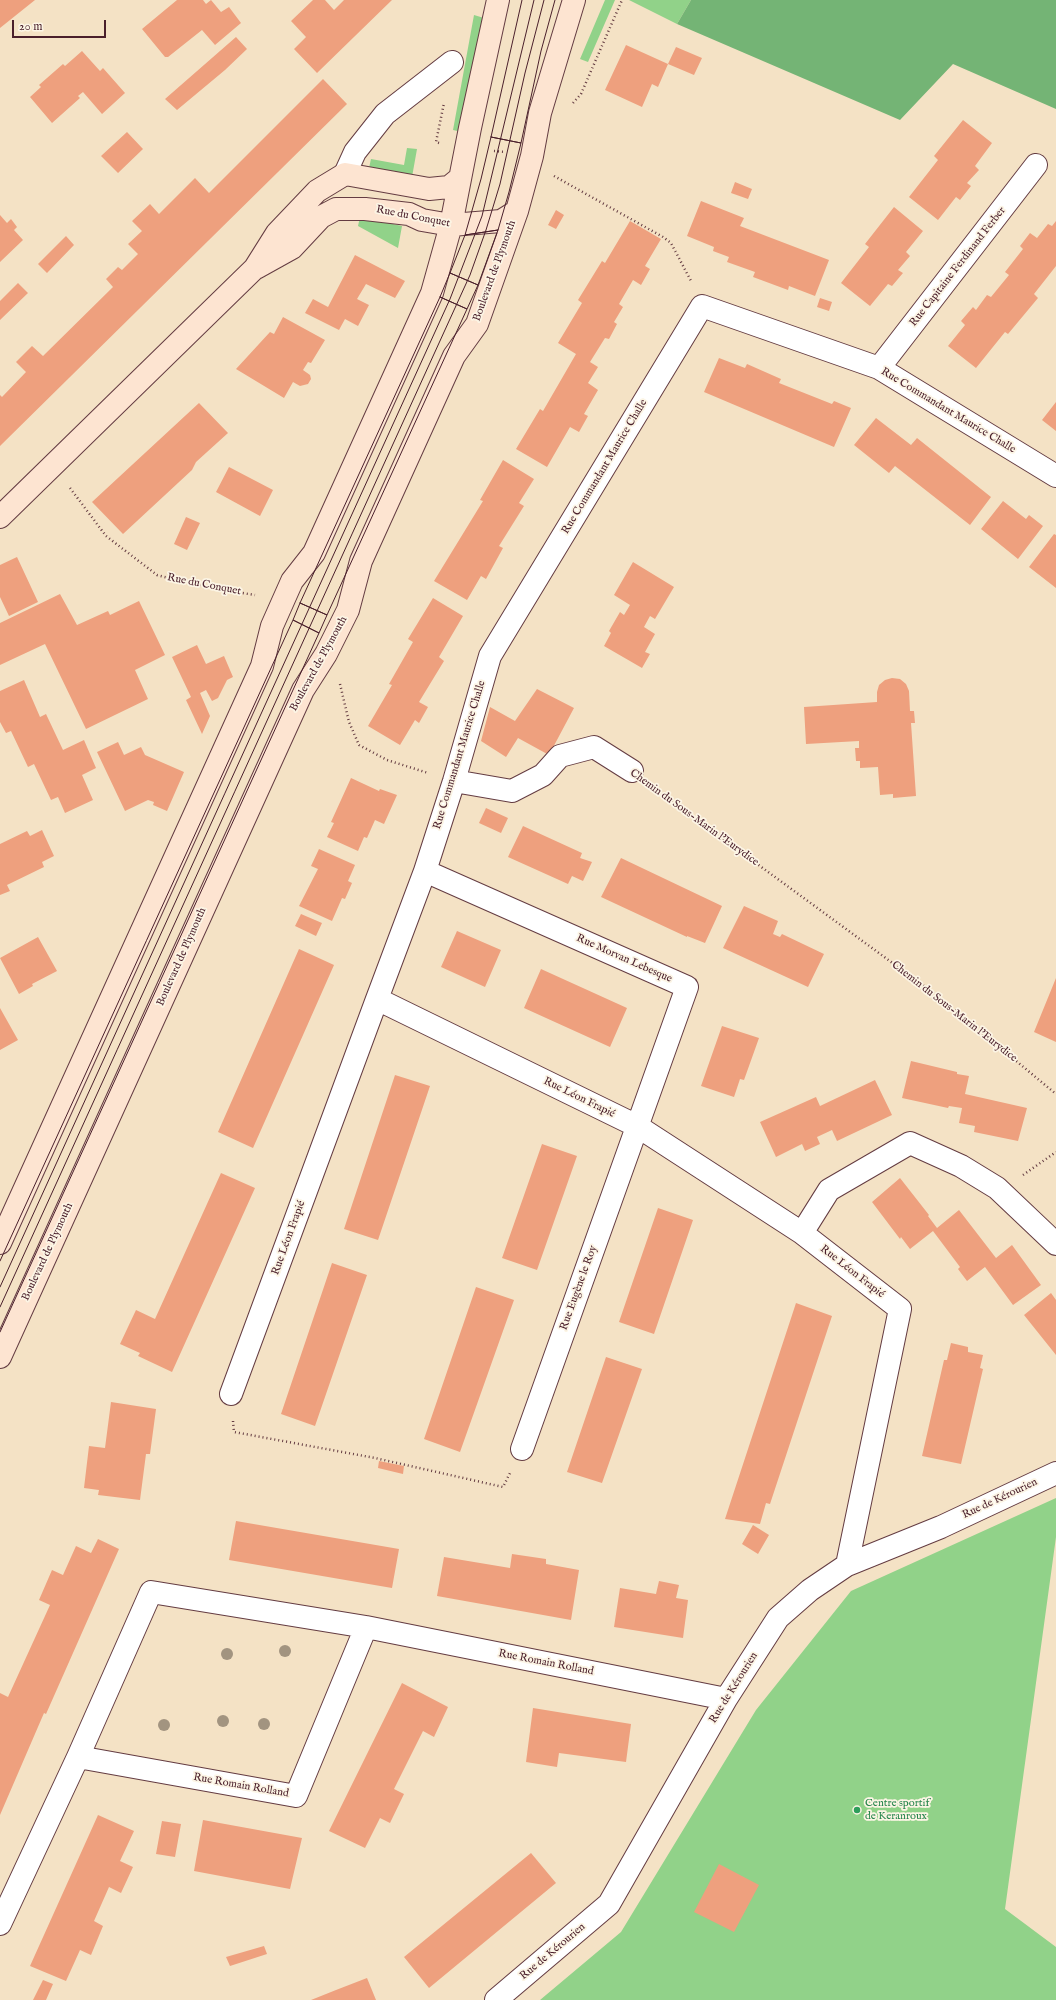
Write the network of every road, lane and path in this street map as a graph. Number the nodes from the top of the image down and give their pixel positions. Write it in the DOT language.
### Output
graph roads {
  1 [pos="498,0"];
  2 [pos="574,0"];
  3 [pos="622,0"];
  4 [pos="452,62"];
  5 [pos="570,106"];
  6 [pos="1036,165"];
  7 [pos="549,173"];
  8 [pos="345,174"];
  9 [pos="460,178"];
  10 [pos="517,211"];
  11 [pos="451,225"];
  12 [pos="255,268"];
  13 [pos="702,306"];
  14 [pos="879,368"];
  15 [pos="55,465"];
  16 [pos="1056,476"];
  17 [pos="0,517"];
  18 [pos="282,604"];
  19 [pos="338,680"];
  20 [pos="632,771"];
  21 [pos="454,781"];
  22 [pos="425,871"];
  23 [pos="377,999"];
  24 [pos="1056,1094"];
  25 [pos="637,1126"];
  26 [pos="1056,1152"];
  27 [pos="998,1188"];
  28 [pos="802,1233"];
  29 [pos="0,1243"];
  30 [pos="1056,1244"];
  31 [pos="0,1357"];
  32 [pos="232,1394"];
  33 [pos="522,1449"];
  34 [pos="1056,1473"];
  35 [pos="847,1565"];
  36 [pos="366,1627"];
  37 [pos="726,1699"];
  38 [pos="78,1757"];
  39 [pos="0,1924"];
  40 [pos="496,2000"];
  1 -- 9 [label="main road"];
  2 -- 10 [label="main road, Boulevard de Plymouth"];
  3 -- 5 [label="path"];
  4 -- 8 [label="street"];
  6 -- 14 [label="street, Rue Capitaine Ferdinand Ferber"];
  7 -- 13 [label="path"];
  8 -- 9 [label="main road"];
  8 -- 12 [label="main road"];
  9 -- 11 [label="main road"];
  10 -- 11 [label="main road, Rue du Conquet"];
  10 -- 31 [label="main road, Boulevard de Plymouth"];
  11 -- 12 [label="main road, Rue du Conquet"];
  11 -- 18 [label="main road"];
  12 -- 15 [label="main road"];
  13 -- 14 [label="street, Rue Commandant Maurice Challe"];
  13 -- 21 [label="street, Rue Commandant Maurice Challe"];
  14 -- 16 [label="street, Rue Commandant Maurice Challe"];
  15 -- 17 [label="main road"];
  15 -- 18 [label="path, Rue du Conquet"];
  18 -- 29 [label="main road"];
  19 -- 21 [label="path"];
  20 -- 21 [label="street, Chemin du Sous-Marin l'Eurydice"];
  20 -- 24 [label="path, Chemin du Sous-Marin l'Eurydice"];
  21 -- 22 [label="street, Rue Commandant Maurice Challe"];
  22 -- 23 [label="street, Rue Commandant Maurice Challe"];
  22 -- 25 [label="street, Rue Morvan Lebesque"];
  23 -- 25 [label="street, Rue Léon Frapié"];
  23 -- 32 [label="street, Rue Léon Frapié"];
  25 -- 28 [label="street, Rue Léon Frapié"];
  25 -- 33 [label="street, Rue Eugène le Roy"];
  26 -- 27 [label="path"];
  27 -- 28 [label="street"];
  27 -- 30 [label="street"];
  28 -- 35 [label="street, Rue Léon Frapié"];
  32 -- 33 [label="path"];
  34 -- 35 [label="street, Rue de Kérourien"];
  35 -- 37 [label="street, Rue de Kérourien"];
  36 -- 37 [label="street, Rue Romain Rolland"];
  36 -- 38 [label="street, Rue Romain Rolland"];
  36 -- 38 [label="street, Rue Romain Rolland"];
  37 -- 40 [label="street, Rue de Kérourien"];
  38 -- 39 [label="street, Rue Romain Rolland"];
}
